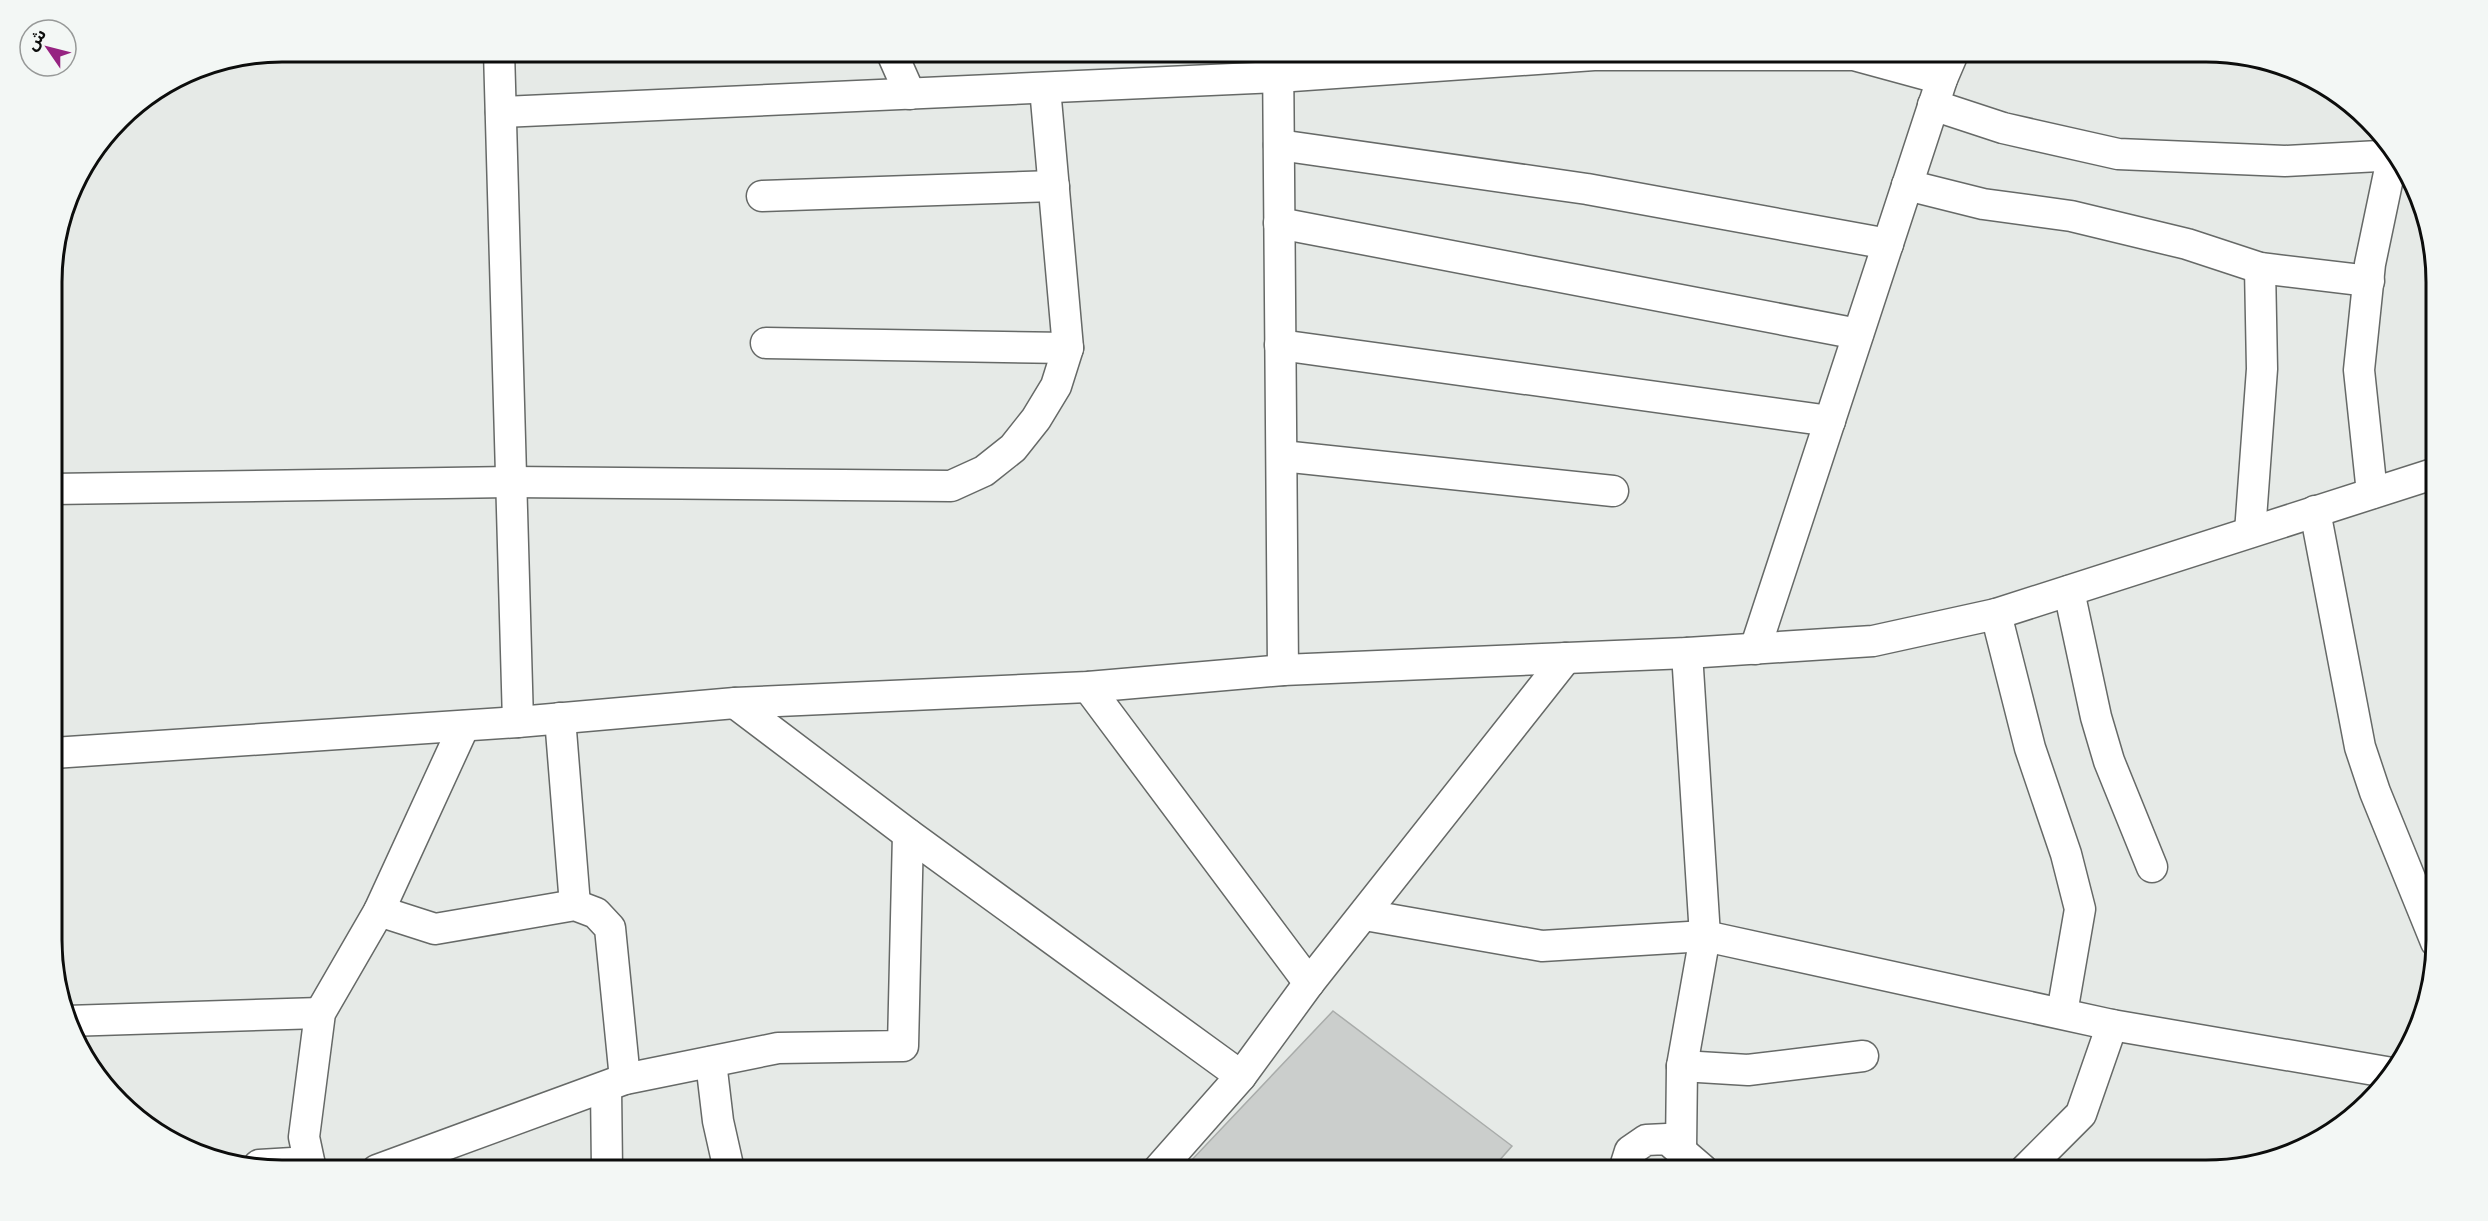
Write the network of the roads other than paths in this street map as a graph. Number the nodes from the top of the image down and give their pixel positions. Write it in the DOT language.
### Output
graph roads {
  1 [pos="499,62"];
  2 [pos="896,62"];
  3 [pos="1341,62"];
  4 [pos="1870,62"];
  5 [pos="1950,62"];
  6 [pos="1278,64"];
  7 [pos="1046,88"];
  8 [pos="1938,92"];
  9 [pos="910,94"];
  10 [pos="501,112"];
  11 [pos="1279,145"];
  12 [pos="2387,156"];
  13 [pos="2393,166"];
  14 [pos="1907,185"];
  15 [pos="1054,186"];
  16 [pos="762,196"];
  17 [pos="1279,223"];
  18 [pos="1888,244"];
  19 [pos="2260,268"];
  20 [pos="2369,281"];
  21 [pos="1858,334"];
  22 [pos="766,343"];
  23 [pos="1280,345"];
  24 [pos="1068,348"];
  25 [pos="1830,421"];
  26 [pos="1282,456"];
  27 [pos="2426,475"];
  28 [pos="511,482"];
  29 [pos="62,489"];
  30 [pos="1613,491"];
  31 [pos="2372,493"];
  32 [pos="2315,511"];
  33 [pos="2250,532"];
  34 [pos="2069,591"];
  35 [pos="1996,614"];
  36 [pos="1755,649"];
  37 [pos="1687,653"];
  38 [pos="1566,658"];
  39 [pos="1283,670"];
  40 [pos="1088,687"];
  41 [pos="735,704"];
  42 [pos="560,718"];
  43 [pos="518,722"];
  44 [pos="464,726"];
  45 [pos="62,752"];
  46 [pos="908,834"];
  47 [pos="2152,867"];
  48 [pos="575,905"];
  49 [pos="379,911"];
  50 [pos="1365,915"];
  51 [pos="2426,917"];
  52 [pos="1705,936"];
  53 [pos="1309,983"];
  54 [pos="320,1013"];
  55 [pos="2062,1013"];
  56 [pos="77,1021"];
  57 [pos="2112,1025"];
  58 [pos="1863,1056"];
  59 [pos="711,1062"];
  60 [pos="1682,1066"];
  61 [pos="2383,1071"];
  62 [pos="1240,1076"];
  63 [pos="615,1083"];
  64 [pos="309,1160"];
  65 [pos="404,1160"];
  66 [pos="608,1160"];
  67 [pos="727,1160"];
  68 [pos="1173,1160"];
  69 [pos="1627,1160"];
  70 [pos="1692,1160"];
  71 [pos="2035,1160"];
  1 -- 10 [label="street"];
  2 -- 9 [label="street"];
  3 -- 6 [label="street"];
  4 -- 8 [label="street"];
  5 -- 8 [label="street"];
  6 -- 7 [label="street"];
  6 -- 11 [label="street"];
  7 -- 9 [label="street"];
  7 -- 15 [label="street"];
  8 -- 12 [label="street"];
  8 -- 14 [label="street"];
  9 -- 10 [label="street"];
  10 -- 28 [label="street"];
  11 -- 17 [label="street"];
  11 -- 18 [label="street"];
  13 -- 20 [label="street"];
  14 -- 18 [label="street"];
  14 -- 19 [label="street"];
  15 -- 16 [label="street"];
  15 -- 24 [label="street"];
  17 -- 21 [label="street"];
  17 -- 23 [label="street"];
  18 -- 21 [label="street"];
  19 -- 20 [label="street"];
  19 -- 33 [label="street"];
  20 -- 31 [label="street"];
  21 -- 25 [label="street"];
  22 -- 24 [label="street"];
  23 -- 25 [label="street"];
  23 -- 26 [label="street"];
  24 -- 28 [label="street"];
  25 -- 36 [label="street"];
  26 -- 30 [label="street"];
  26 -- 39 [label="street"];
  27 -- 31 [label="street"];
  28 -- 29 [label="street"];
  28 -- 43 [label="street"];
  31 -- 32 [label="street"];
  32 -- 33 [label="street"];
  32 -- 51 [label="street"];
  33 -- 34 [label="street"];
  34 -- 35 [label="street"];
  34 -- 47 [label="street"];
  35 -- 36 [label="street"];
  35 -- 55 [label="street"];
  36 -- 37 [label="street"];
  37 -- 38 [label="street"];
  37 -- 52 [label="street"];
  38 -- 39 [label="street"];
  38 -- 50 [label="street"];
  39 -- 40 [label="street"];
  40 -- 41 [label="street"];
  40 -- 53 [label="street"];
  41 -- 42 [label="street"];
  41 -- 46 [label="street"];
  42 -- 43 [label="street"];
  42 -- 48 [label="street"];
  43 -- 44 [label="street"];
  44 -- 45 [label="street"];
  44 -- 49 [label="street"];
  46 -- 59 [label="street"];
  46 -- 62 [label="street"];
  48 -- 49 [label="street"];
  48 -- 63 [label="street"];
  49 -- 54 [label="street"];
  50 -- 52 [label="street"];
  50 -- 53 [label="street"];
  52 -- 55 [label="street"];
  52 -- 60 [label="street"];
  53 -- 62 [label="street"];
  54 -- 56 [label="street"];
  54 -- 64 [label="street"];
  55 -- 57 [label="street"];
  57 -- 61 [label="street"];
  57 -- 71 [label="street"];
  58 -- 60 [label="street"];
  59 -- 63 [label="street"];
  59 -- 67 [label="street"];
  60 -- 70 [label="street"];
  62 -- 68 [label="street"];
  63 -- 65 [label="street"];
  63 -- 66 [label="street"];
  69 -- 70 [label="street"];
}
